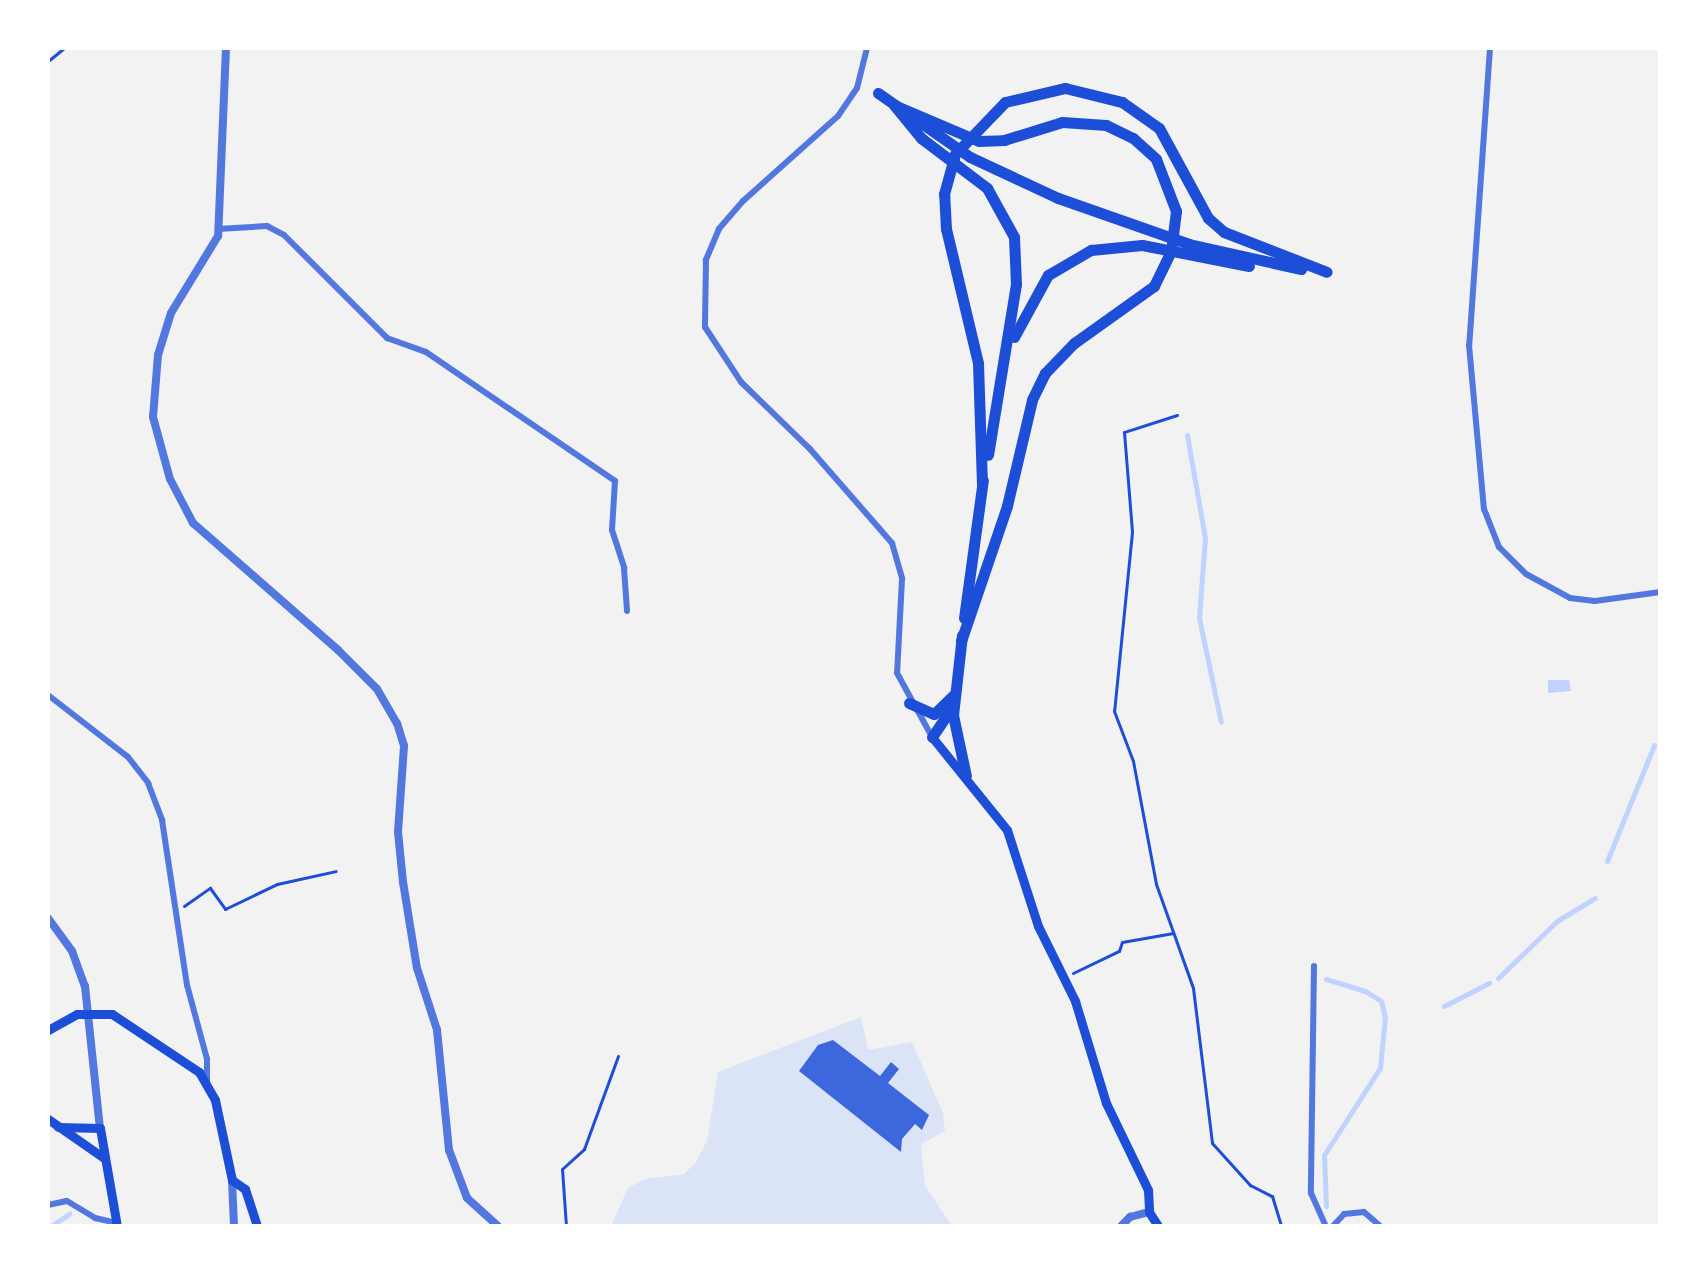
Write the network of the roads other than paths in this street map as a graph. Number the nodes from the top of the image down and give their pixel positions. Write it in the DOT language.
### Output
graph roads {
  1 [pos="867,48"];
  2 [pos="1490,48"];
  3 [pos="223,50"];
  4 [pos="878,93"];
  5 [pos="927,129"];
  6 [pos="967,163"];
  7 [pos="218,229"];
  8 [pos="1161,241"];
  9 [pos="998,400"];
  10 [pos="982,484"];
  11 [pos="1660,592"];
  12 [pos="627,611"];
  13 [pos="961,641"];
  14 [pos="48,695"];
  15 [pos="909,703"];
  16 [pos="954,704"];
  17 [pos="932,737"];
  18 [pos="966,776"];
  19 [pos="48,918"];
  20 [pos="1314,966"];
  21 [pos="48,1030"];
  22 [pos="207,1081"];
  23 [pos="48,1119"];
  24 [pos="58,1127"];
  25 [pos="100,1128"];
  26 [pos="105,1158"];
  27 [pos="232,1180"];
  28 [pos="48,1205"];
  29 [pos="1149,1212"];
  30 [pos="117,1224"];
  31 [pos="234,1226"];
  32 [pos="257,1226"];
  33 [pos="498,1226"];
  34 [pos="1121,1226"];
  35 [pos="1158,1226"];
  36 [pos="1326,1226"];
  37 [pos="1333,1226"];
  38 [pos="1380,1226"];
  1 -- 15 [label="street"];
  2 -- 11 [label="street"];
  3 -- 7 [label="street"];
  4 -- 5 [label="highway"];
  5 -- 6 [label="highway"];
  5 -- 13 [label="highway"];
  6 -- 8 [label="highway"];
  6 -- 9 [label="highway"];
  7 -- 12 [label="street"];
  7 -- 33 [label="street"];
  8 -- 9 [label="highway"];
  8 -- 10 [label="highway"];
  9 -- 10 [label="highway"];
  10 -- 13 [label="highway"];
  13 -- 16 [label="highway"];
  14 -- 22 [label="street"];
  15 -- 16 [label="highway"];
  15 -- 17 [label="street"];
  16 -- 17 [label="highway"];
  16 -- 18 [label="highway"];
  17 -- 18 [label="main road"];
  18 -- 29 [label="main road"];
  19 -- 25 [label="street"];
  20 -- 36 [label="street"];
  21 -- 22 [label="main road"];
  22 -- 27 [label="main road"];
  23 -- 24 [label="main road"];
  24 -- 25 [label="main road"];
  24 -- 26 [label="main road"];
  25 -- 26 [label="main road"];
  26 -- 30 [label="main road"];
  27 -- 31 [label="street"];
  27 -- 32 [label="main road"];
  28 -- 30 [label="street"];
  29 -- 34 [label="street"];
  29 -- 35 [label="main road"];
  37 -- 38 [label="street"];
}
